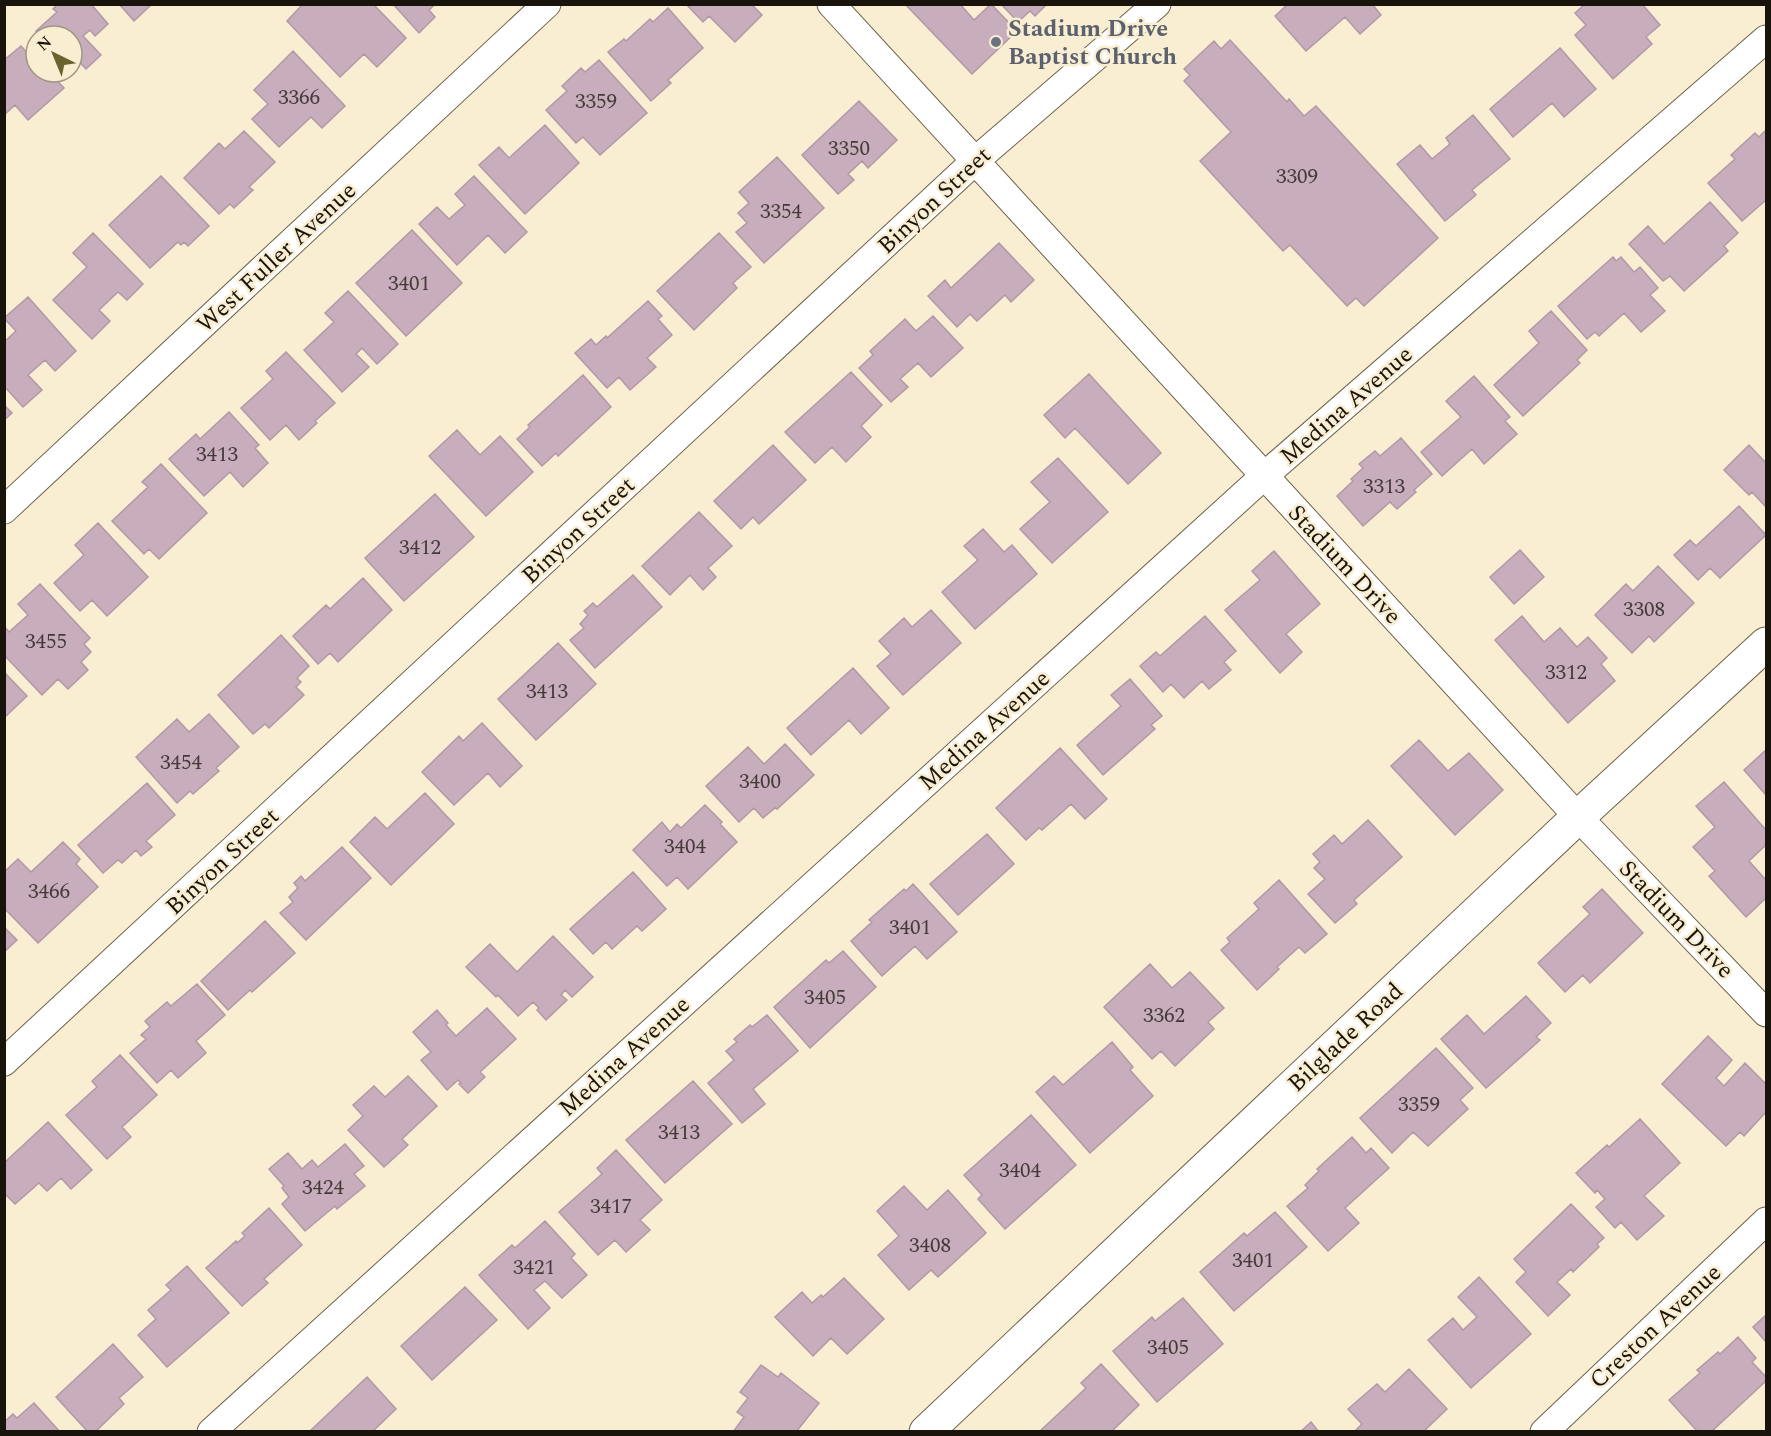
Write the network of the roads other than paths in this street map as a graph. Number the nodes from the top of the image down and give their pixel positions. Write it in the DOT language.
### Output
graph roads {
  1 [pos="547,4"];
  2 [pos="831,4"];
  3 [pos="1157,4"];
  4 [pos="1767,39"];
  5 [pos="975,161"];
  6 [pos="1264,476"];
  7 [pos="4,510"];
  8 [pos="1767,644"];
  9 [pos="1578,818"];
  10 [pos="1767,1012"];
  11 [pos="4,1062"];
  12 [pos="1767,1221"];
  13 [pos="212,1431"];
  14 [pos="926,1431"];
  15 [pos="1544,1431"];
  1 -- 7 [label="street, West Fuller Avenue"];
  2 -- 5 [label="street, Stadium Drive"];
  3 -- 5 [label="street, Binyon Street"];
  4 -- 6 [label="street, Medina Avenue"];
  5 -- 6 [label="street, Stadium Drive"];
  5 -- 11 [label="street, Binyon Street"];
  6 -- 9 [label="street, Stadium Drive"];
  6 -- 13 [label="street, Medina Avenue"];
  8 -- 9 [label="street, Bilglade Road"];
  9 -- 10 [label="street, Stadium Drive"];
  9 -- 14 [label="street, Bilglade Road"];
  12 -- 15 [label="street, Creston Avenue"];
}
